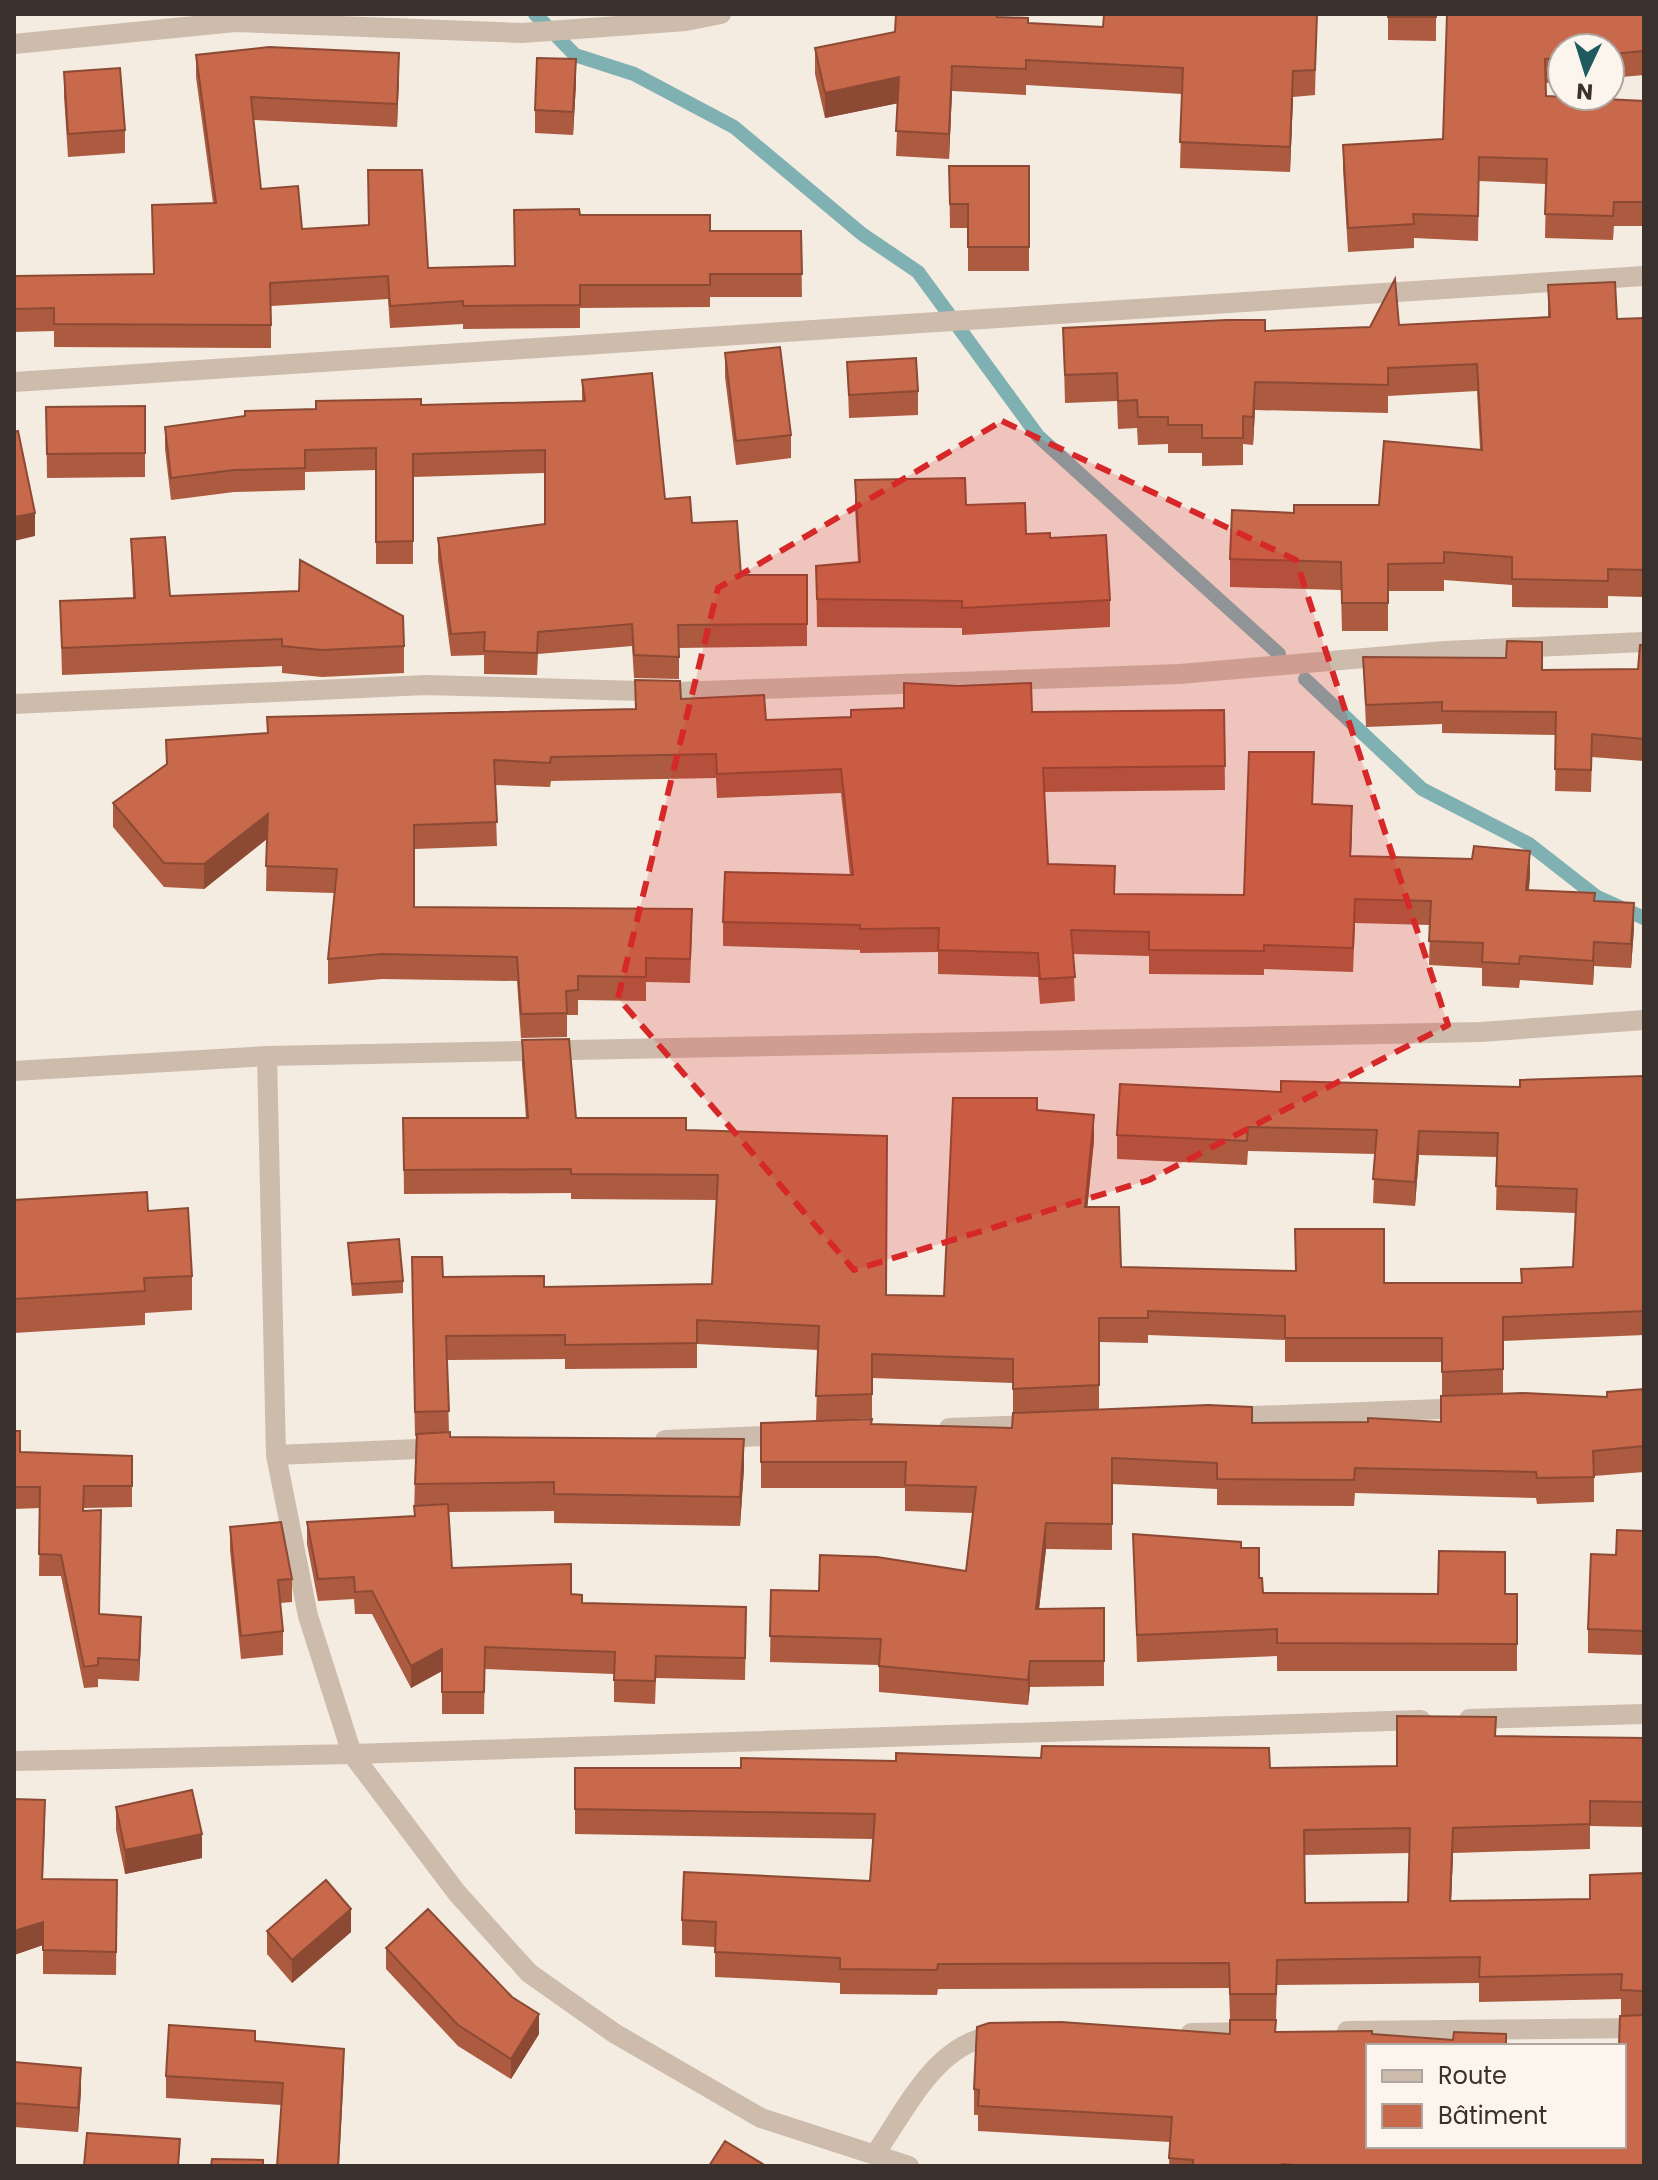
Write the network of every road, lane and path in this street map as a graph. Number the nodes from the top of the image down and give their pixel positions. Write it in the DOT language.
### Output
graph roads {
  1 [pos="721,14"];
  2 [pos="14,44"];
  3 [pos="1644,276"];
  4 [pos="14,382"];
  5 [pos="1644,642"];
  6 [pos="14,704"];
  7 [pos="1644,1020"];
  8 [pos="267,1056"];
  9 [pos="14,1071"];
  10 [pos="1485,1407"];
  11 [pos="1214,1418"];
  12 [pos="1055,1424"];
  13 [pos="928,1429"];
  14 [pos="817,1434"];
  15 [pos="642,1440"];
  16 [pos="467,1447"];
  17 [pos="276,1455"];
  18 [pos="1644,1714"];
  19 [pos="352,1754"];
  20 [pos="14,1761"];
  21 [pos="1644,2028"];
  22 [pos="1268,2032"];
  23 [pos="1331,2032"];
  24 [pos="1175,2033"];
  25 [pos="1018,2035"];
  26 [pos="875,2154"];
  27 [pos="909,2166"];
  1 -- 2 [label="street"];
  3 -- 4 [label="street"];
  5 -- 6 [label="street"];
  7 -- 8 [label="street"];
  8 -- 9 [label="street"];
  8 -- 17 [label="street"];
  10 -- 11 [label="street"];
  12 -- 13 [label="street"];
  14 -- 15 [label="street"];
  16 -- 17 [label="street"];
  17 -- 19 [label="street"];
  18 -- 19 [label="street"];
  19 -- 20 [label="street"];
  19 -- 26 [label="street"];
  21 -- 23 [label="street"];
  22 -- 24 [label="street"];
  25 -- 26 [label="street"];
  26 -- 27 [label="street"];
}
